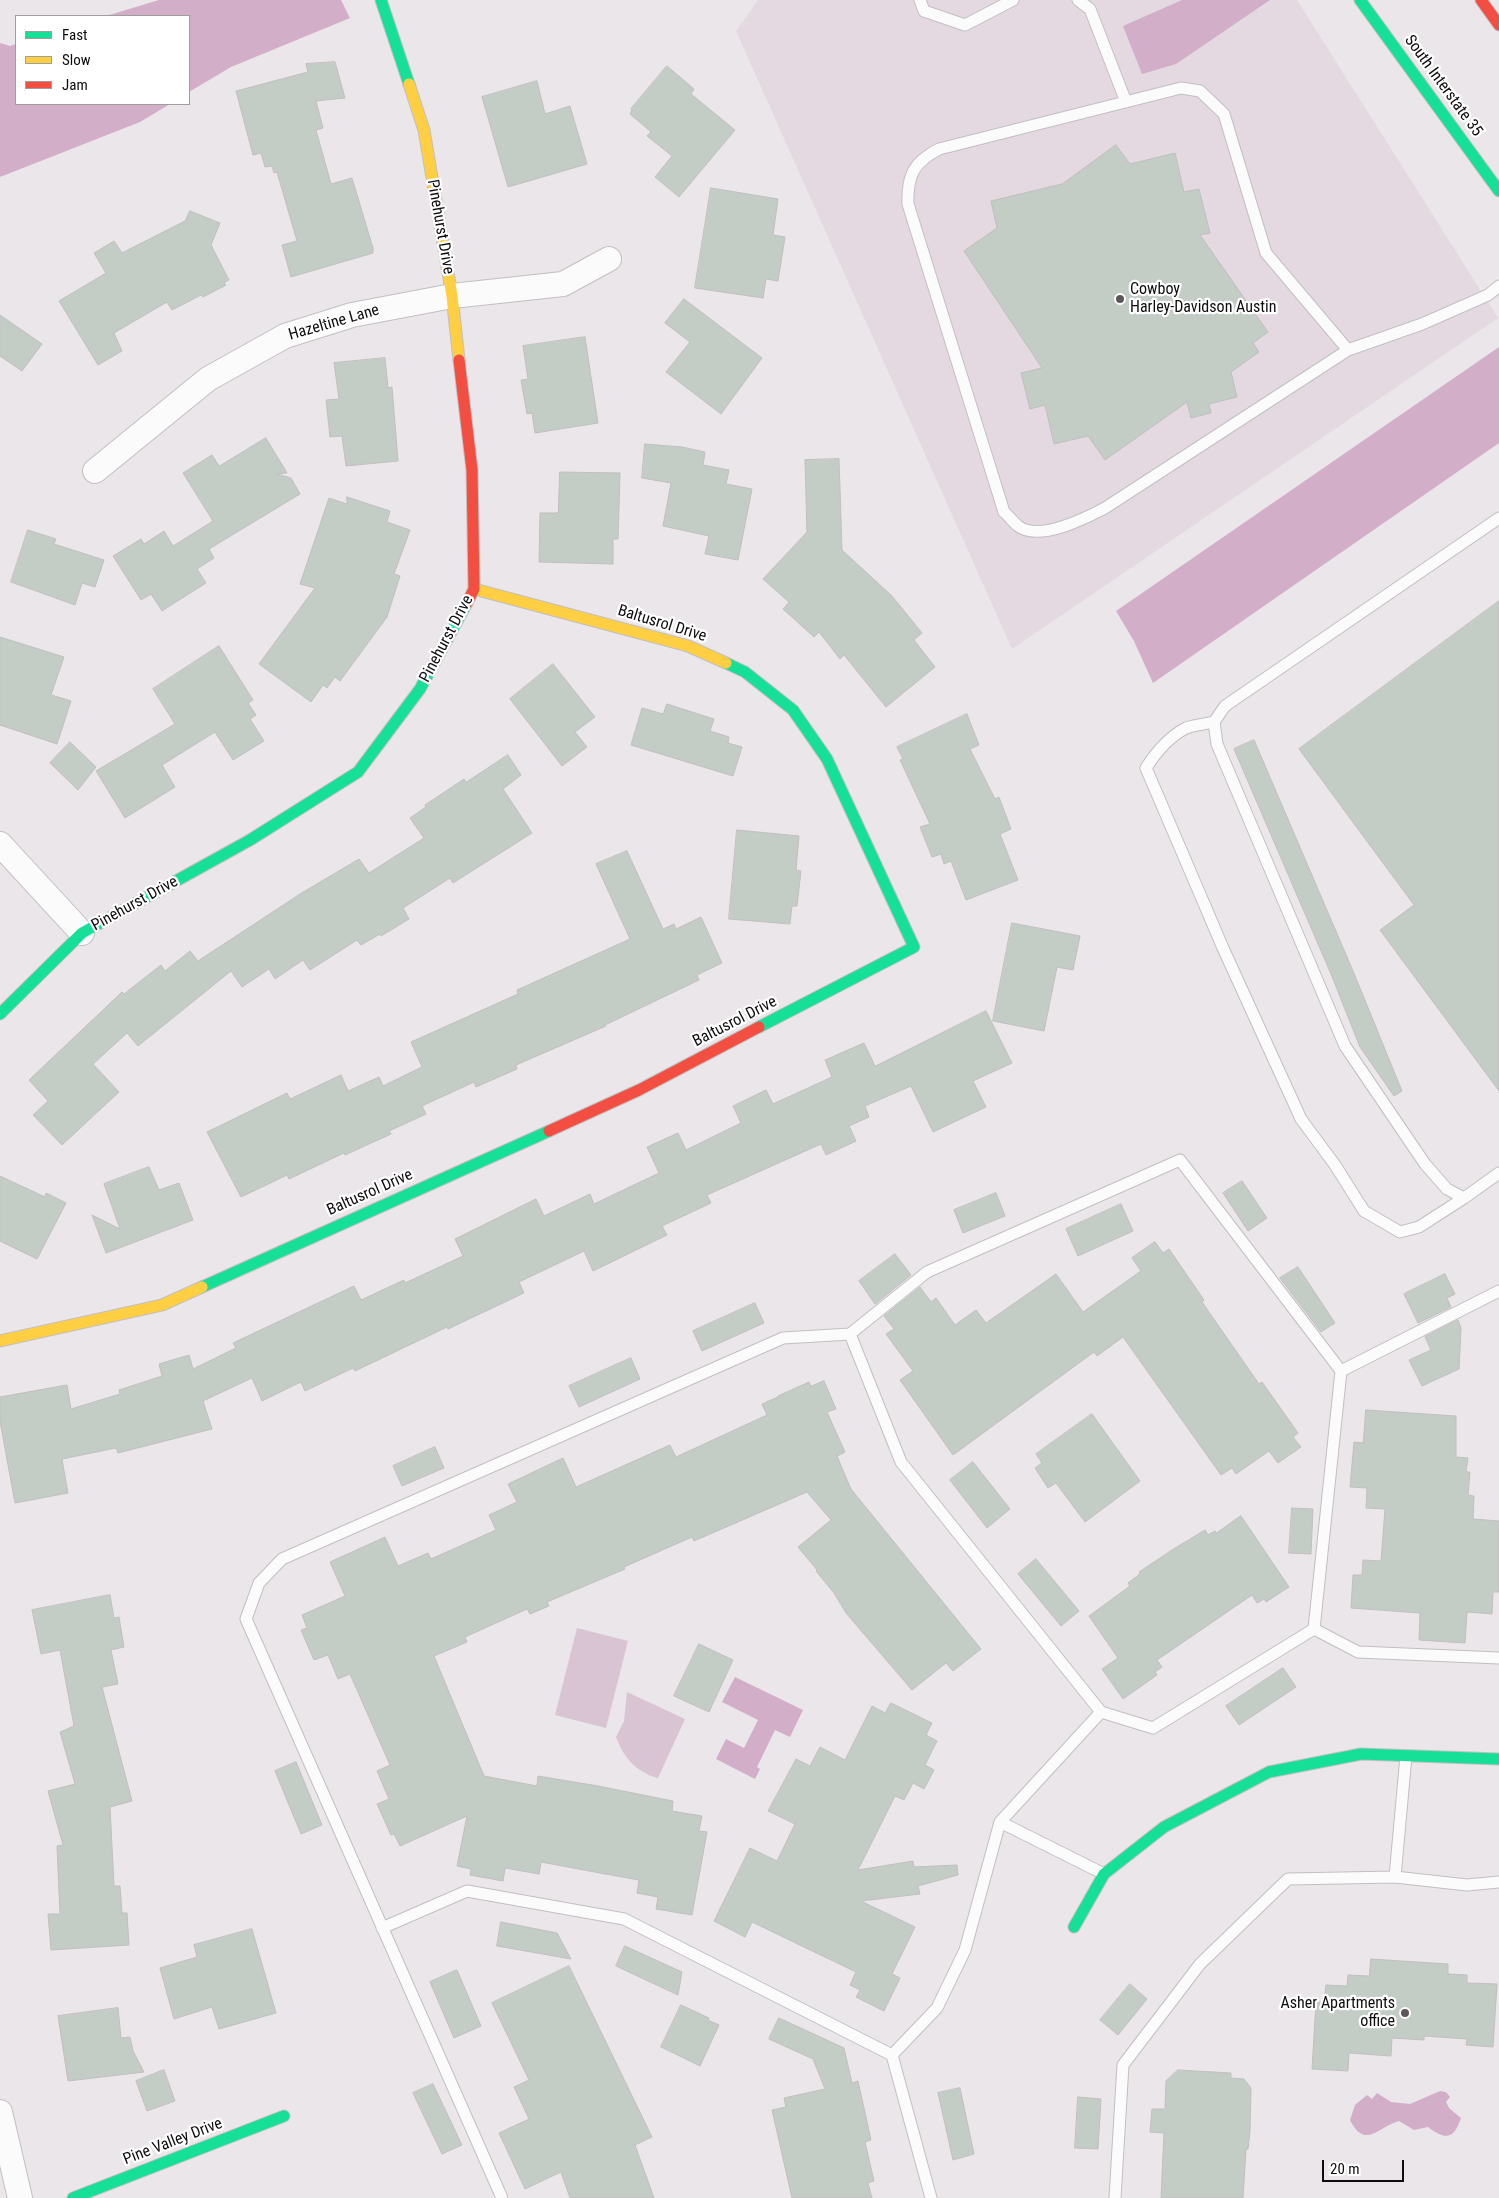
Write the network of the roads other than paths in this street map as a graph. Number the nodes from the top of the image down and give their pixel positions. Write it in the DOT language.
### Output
graph roads {
  1 [pos="381,0"];
  2 [pos="920,0"];
  3 [pos="1013,0"];
  4 [pos="1078,0"];
  5 [pos="1360,0"];
  6 [pos="1482,0"];
  7 [pos="1499,26"];
  8 [pos="1126,102"];
  9 [pos="1499,191"];
  10 [pos="609,259"];
  11 [pos="1499,286"];
  12 [pos="452,296"];
  13 [pos="1348,350"];
  14 [pos="95,471"];
  15 [pos="1499,518"];
  16 [pos="474,589"];
  17 [pos="1214,722"];
  18 [pos="0,844"];
  19 [pos="82,933"];
  20 [pos="0,1014"];
  21 [pos="1499,1173"];
  22 [pos="1464,1198"];
  23 [pos="1499,1291"];
  24 [pos="850,1334"];
  25 [pos="0,1341"];
  26 [pos="1341,1371"];
  27 [pos="1314,1630"];
  28 [pos="1499,1658"];
  29 [pos="1101,1712"];
  30 [pos="1406,1756"];
  31 [pos="1499,1759"];
  32 [pos="1000,1822"];
  33 [pos="1104,1874"];
  34 [pos="1394,1877"];
  35 [pos="1499,1882"];
  36 [pos="1074,1927"];
  37 [pos="382,1928"];
  38 [pos="892,2055"];
  39 [pos="0,2112"];
  40 [pos="284,2116"];
  41 [pos="20,2198"];
  42 [pos="73,2198"];
  43 [pos="502,2198"];
  44 [pos="931,2198"];
  45 [pos="1115,2198"];
  1 -- 12 [label="main road, Pinehurst Drive"];
  2 -- 3 [label="lane"];
  4 -- 8 [label="lane"];
  5 -- 9 [label="main road, South Interstate 35"];
  6 -- 7 [label="main road"];
  8 -- 13 [label="lane"];
  8 -- 13 [label="lane"];
  10 -- 12 [label="street, Hazeltine Lane"];
  11 -- 13 [label="lane"];
  12 -- 14 [label="street, Hazeltine Lane"];
  12 -- 16 [label="main road, Pinehurst Drive"];
  15 -- 17 [label="lane"];
  16 -- 19 [label="main road, Pinehurst Drive"];
  16 -- 25 [label="main road, Baltusrol Drive"];
  17 -- 22 [label="lane"];
  17 -- 22 [label="lane"];
  18 -- 19 [label="street"];
  19 -- 20 [label="main road, Pinehurst Drive"];
  21 -- 22 [label="lane"];
  23 -- 26 [label="lane"];
  24 -- 26 [label="lane"];
  24 -- 29 [label="lane"];
  24 -- 37 [label="lane"];
  26 -- 27 [label="lane"];
  27 -- 28 [label="lane"];
  27 -- 29 [label="lane"];
  29 -- 32 [label="lane"];
  30 -- 31 [label="main road"];
  30 -- 33 [label="main road"];
  30 -- 34 [label="lane"];
  32 -- 33 [label="lane"];
  32 -- 38 [label="lane"];
  33 -- 36 [label="main road"];
  34 -- 35 [label="lane"];
  34 -- 45 [label="lane"];
  37 -- 38 [label="lane"];
  37 -- 43 [label="lane"];
  38 -- 44 [label="lane"];
  39 -- 41 [label="street"];
  40 -- 42 [label="main road, Pine Valley Drive"];
}
